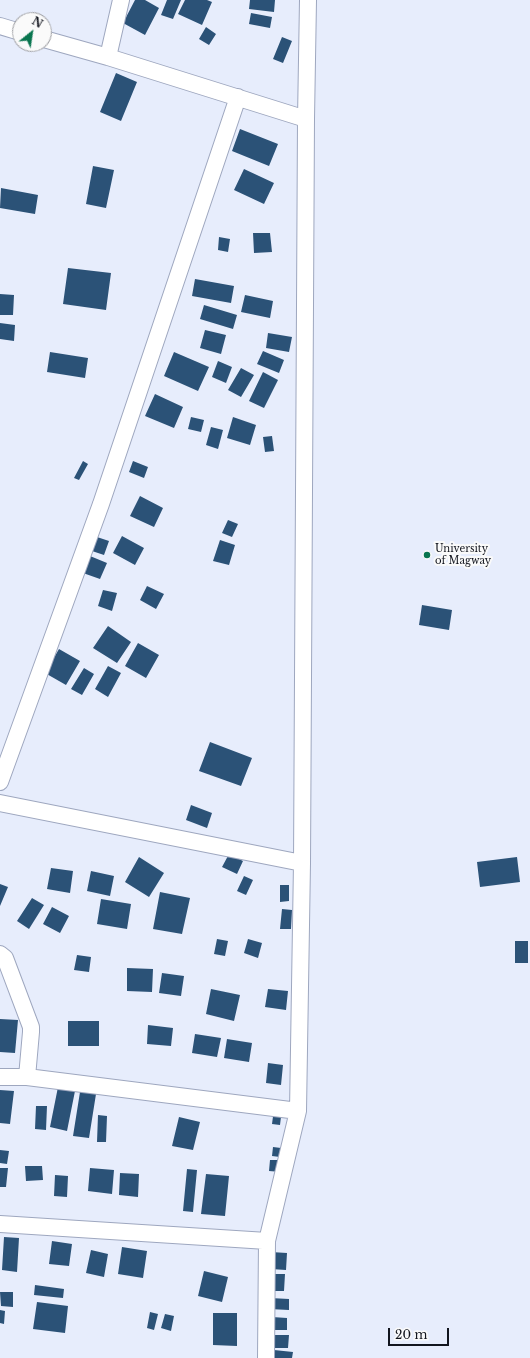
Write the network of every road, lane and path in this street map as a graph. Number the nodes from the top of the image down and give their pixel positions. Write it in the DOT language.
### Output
graph roads {
  1 [pos="121,0"];
  2 [pos="308,0"];
  3 [pos="0,26"];
  4 [pos="12,30"];
  5 [pos="52,41"];
  6 [pos="108,57"];
  7 [pos="238,97"];
  8 [pos="306,119"];
  9 [pos="0,782"];
  10 [pos="0,803"];
  11 [pos="302,864"];
  12 [pos="0,954"];
  13 [pos="0,1077"];
  14 [pos="27,1077"];
  15 [pos="298,1111"];
  16 [pos="0,1224"];
  17 [pos="267,1241"];
  18 [pos="266,1358"];
  1 -- 6 [label="street"];
  2 -- 8 [label="street"];
  3 -- 4 [label="street"];
  5 -- 6 [label="street"];
  6 -- 7 [label="street"];
  7 -- 8 [label="street"];
  7 -- 9 [label="street"];
  8 -- 11 [label="street"];
  10 -- 11 [label="street"];
  11 -- 15 [label="street"];
  12 -- 14 [label="street"];
  13 -- 14 [label="street"];
  14 -- 15 [label="street"];
  15 -- 17 [label="street"];
  16 -- 17 [label="street"];
  17 -- 18 [label="street"];
}
